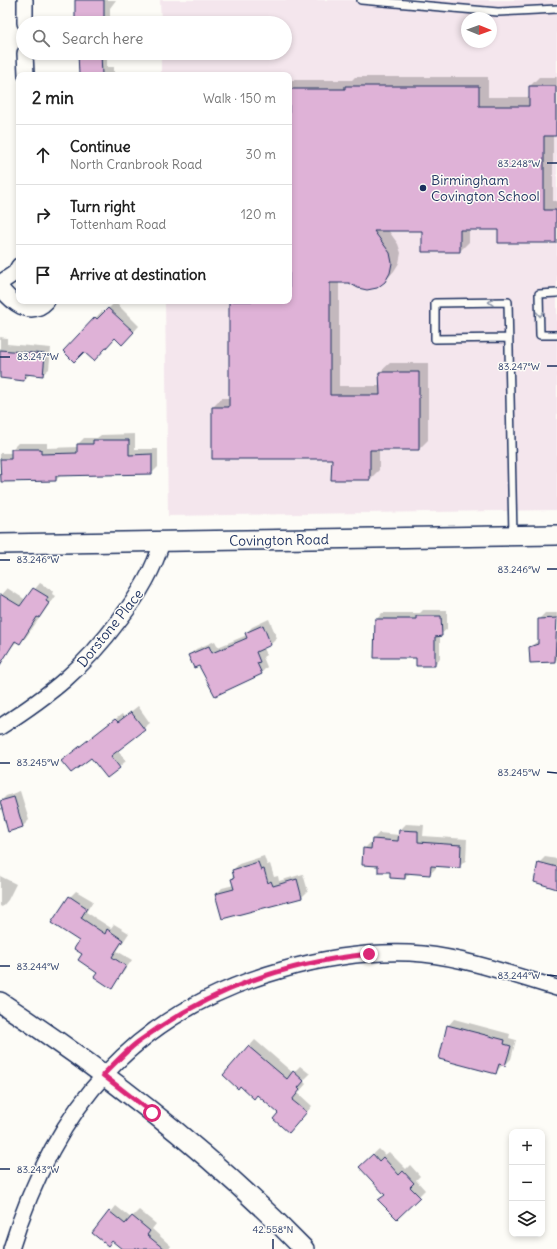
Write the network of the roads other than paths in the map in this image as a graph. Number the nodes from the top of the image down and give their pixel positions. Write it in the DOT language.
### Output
graph roads {
  1 [pos="25,0"];
  2 [pos="360,0"];
  3 [pos="557,9"];
  4 [pos="25,16"];
  5 [pos="26,60"];
  6 [pos="26,72"];
  7 [pos="16,270"];
  8 [pos="0,283"];
  9 [pos="0,287"];
  10 [pos="557,293"];
  11 [pos="16,302"];
  12 [pos="18,304"];
  13 [pos="45,304"];
  14 [pos="557,335"];
  15 [pos="509,338"];
  16 [pos="557,535"];
  17 [pos="513,536"];
  18 [pos="162,542"];
  19 [pos="0,544"];
  20 [pos="0,728"];
  21 [pos="557,988"];
  22 [pos="0,1002"];
  23 [pos="103,1075"];
  24 [pos="11,1249"];
  25 [pos="304,1249"];
  1 -- 4 [label="street"];
  2 -- 3 [label="lane"];
  5 -- 6 [label="street"];
  7 -- 8 [label="street"];
  9 -- 11 [label="street"];
  10 -- 14 [label="lane, one-way"];
  12 -- 13 [label="street"];
  15 -- 15 [label="lane, one-way"];
  15 -- 17 [label="lane"];
  16 -- 17 [label="street, Covington Road"];
  17 -- 18 [label="street, Covington Road"];
  18 -- 19 [label="street, Covington Road"];
  18 -- 20 [label="street, Dorstone Place"];
  21 -- 23 [label="street"];
  22 -- 23 [label="street"];
  23 -- 24 [label="street"];
  23 -- 25 [label="street"];
}
